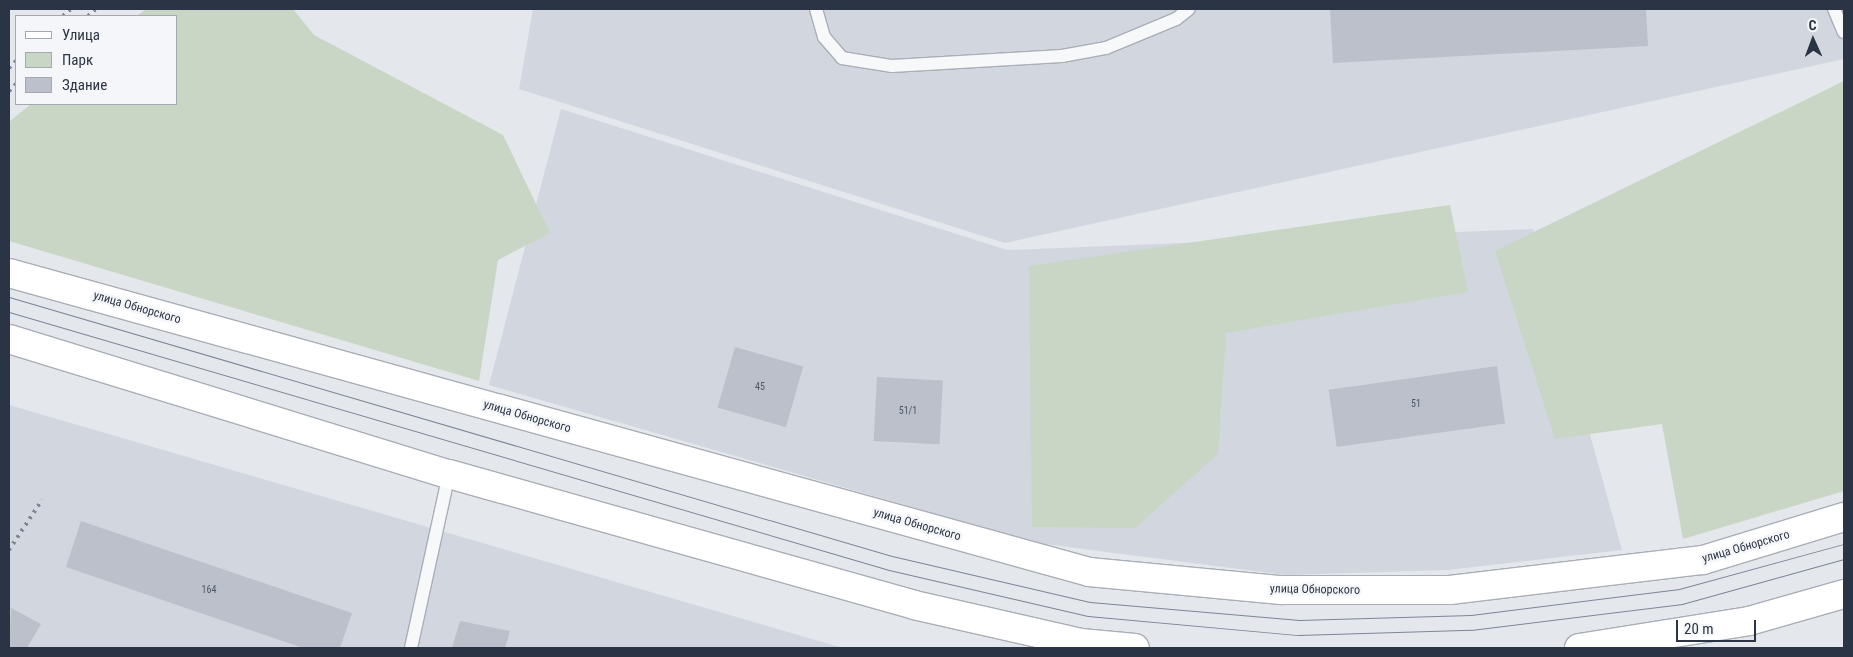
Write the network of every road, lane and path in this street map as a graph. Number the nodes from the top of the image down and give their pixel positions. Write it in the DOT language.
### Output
graph roads {
  1 [pos="816,9"];
  2 [pos="1189,9"];
  3 [pos="1834,9"];
  4 [pos="1844,32"];
  5 [pos="9,273"];
  6 [pos="9,339"];
  7 [pos="449,474"];
  8 [pos="1844,517"];
  9 [pos="1844,594"];
  10 [pos="411,648"];
  11 [pos="1135,648"];
  12 [pos="1579,648"];
  1 -- 2 [label="lane"];
  3 -- 4 [label="lane"];
  5 -- 8 [label="main road, улица Обнорского"];
  6 -- 7 [label="main road"];
  7 -- 10 [label="lane"];
  7 -- 11 [label="main road"];
  9 -- 12 [label="main road"];
}
